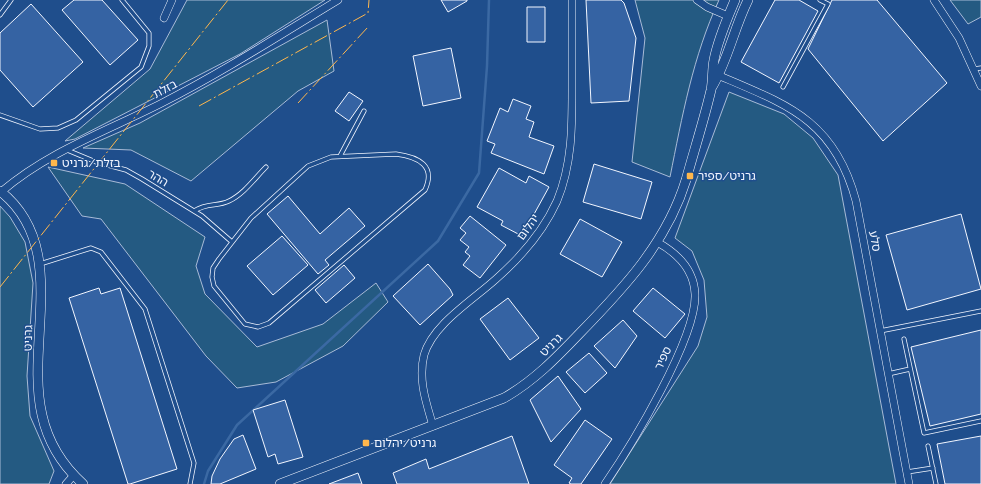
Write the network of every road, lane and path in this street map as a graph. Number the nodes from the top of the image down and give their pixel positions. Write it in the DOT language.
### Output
graph roads {
  1 [pos="12,0"];
  2 [pos="122,0"];
  3 [pos="172,0"];
  4 [pos="338,0"];
  5 [pos="572,0"];
  6 [pos="697,0"];
  7 [pos="735,0"];
  8 [pos="748,0"];
  9 [pos="820,0"];
  10 [pos="934,0"];
  11 [pos="0,15"];
  12 [pos="728,16"];
  13 [pos="164,18"];
  14 [pos="978,69"];
  15 [pos="716,74"];
  16 [pos="981,86"];
  17 [pos="784,87"];
  18 [pos="364,111"];
  19 [pos="0,115"];
  20 [pos="64,149"];
  21 [pos="340,156"];
  22 [pos="266,167"];
  23 [pos="1,191"];
  24 [pos="194,211"];
  25 [pos="232,242"];
  26 [pos="657,242"];
  27 [pos="39,265"];
  28 [pos="981,311"];
  29 [pos="880,331"];
  30 [pos="904,338"];
  31 [pos="910,369"];
  32 [pos="888,374"];
  33 [pos="981,421"];
  34 [pos="433,426"];
  35 [pos="928,446"];
  36 [pos="932,468"];
  37 [pos="907,472"];
  38 [pos="74,475"];
  39 [pos="66,484"];
  40 [pos="83,484"];
  41 [pos="190,484"];
  42 [pos="280,484"];
  43 [pos="605,484"];
  44 [pos="909,484"];
  45 [pos="936,484"];
  1 -- 11 [label="lane"];
  2 -- 19 [label="lane"];
  3 -- 13 [label="street"];
  4 -- 20 [label="street, בזלת"];
  5 -- 34 [label="street, יהלום"];
  6 -- 12 [label="street"];
  7 -- 12 [label="street"];
  8 -- 15 [label="street"];
  9 -- 17 [label="lane"];
  10 -- 14 [label="street"];
  12 -- 15 [label="street"];
  14 -- 16 [label="street"];
  15 -- 26 [label="street, גרניט"];
  15 -- 29 [label="street, סלע"];
  18 -- 21 [label="lane"];
  20 -- 23 [label="street, בזלת"];
  20 -- 24 [label="lane, ההר"];
  21 -- 25 [label="lane"];
  21 -- 25 [label="lane"];
  22 -- 24 [label="lane"];
  23 -- 27 [label="street, גרניט"];
  24 -- 25 [label="lane, ההר"];
  26 -- 34 [label="street, גרניט"];
  26 -- 43 [label="street, ספיר"];
  27 -- 38 [label="street, גרניט"];
  27 -- 41 [label="lane"];
  28 -- 29 [label="lane"];
  29 -- 32 [label="street, סלע"];
  30 -- 31 [label="lane"];
  31 -- 32 [label="lane"];
  31 -- 33 [label="lane"];
  32 -- 37 [label="street, סלע"];
  34 -- 42 [label="street, גרניט"];
  35 -- 36 [label="lane"];
  36 -- 37 [label="lane"];
  36 -- 45 [label="lane"];
  37 -- 44 [label="street, סלע"];
  38 -- 39 [label="street"];
  38 -- 40 [label="street, גרניט"];
}
